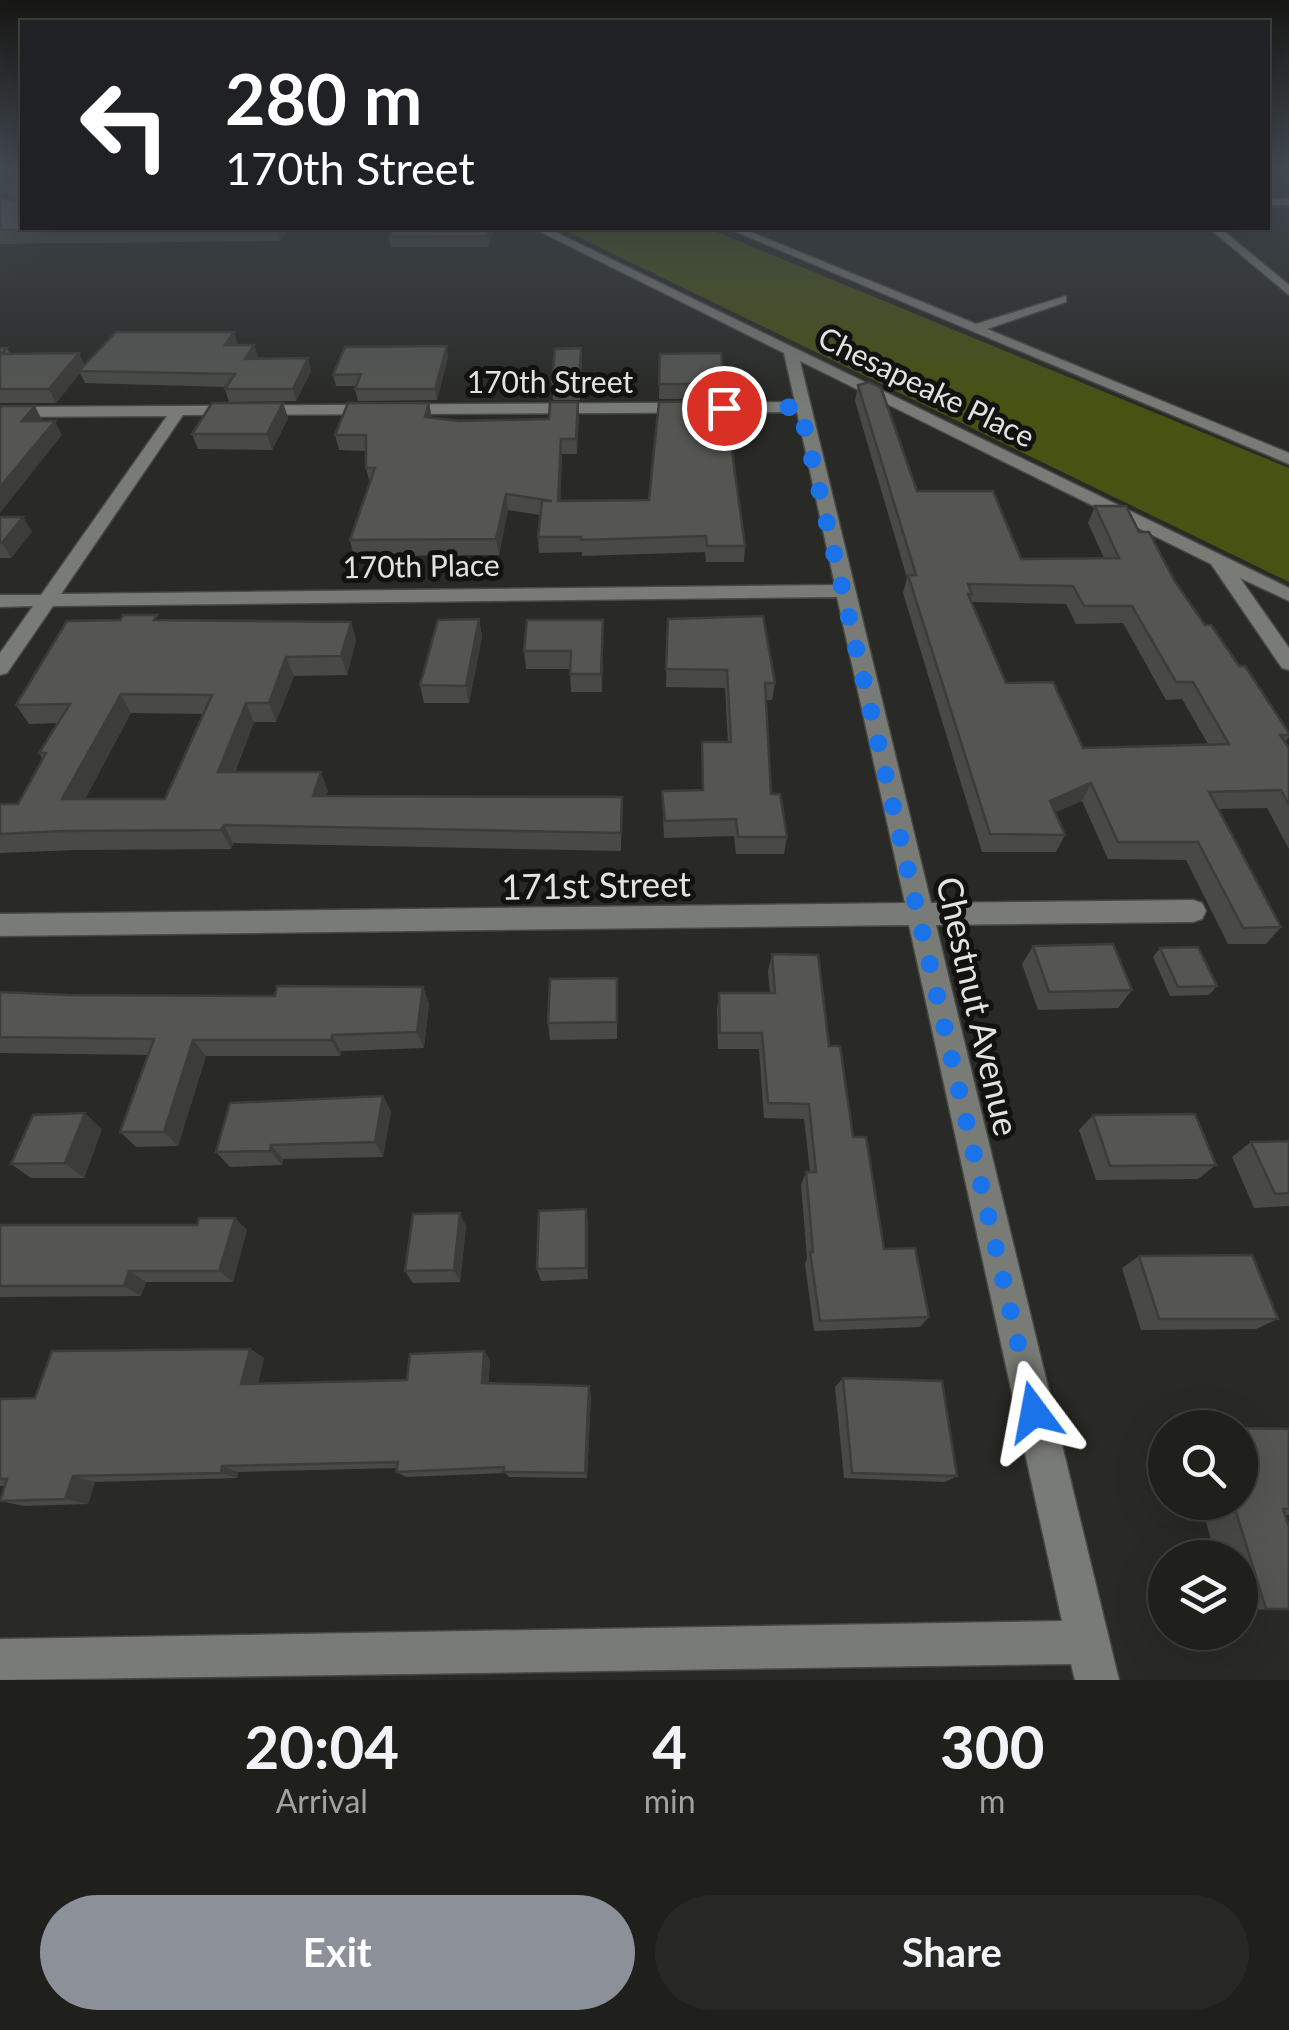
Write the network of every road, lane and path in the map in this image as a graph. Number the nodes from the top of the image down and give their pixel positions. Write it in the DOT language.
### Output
graph roads {
  1 [pos="582,248"];
  2 [pos="784,248"];
  3 [pos="1238,248"];
  4 [pos="1289,291"];
  5 [pos="1061,299"];
  6 [pos="978,328"];
  7 [pos="790,349"];
  8 [pos="800,407"];
  9 [pos="179,410"];
  10 [pos="0,412"];
  11 [pos="1289,458"];
  12 [pos="1217,559"];
  13 [pos="843,591"];
  14 [pos="1289,595"];
  15 [pos="48,599"];
  16 [pos="0,601"];
  17 [pos="1289,662"];
  18 [pos="0,668"];
  19 [pos="1193,910"];
  20 [pos="919,915"];
  21 [pos="0,924"];
  22 [pos="0,1661"];
  23 [pos="1092,1661"];
  1 -- 7 [label="street, Chesapeake Place"];
  2 -- 6 [label="street"];
  3 -- 4 [label="street"];
  5 -- 6 [label="street"];
  6 -- 11 [label="street"];
  7 -- 8 [label="street, Chestnut Avenue"];
  7 -- 12 [label="street, Chesapeake Place"];
  8 -- 9 [label="street, 170th Street"];
  8 -- 13 [label="street, Chestnut Avenue"];
  9 -- 10 [label="street, 170th Street"];
  9 -- 15 [label="street"];
  12 -- 14 [label="street, Chesapeake Place"];
  12 -- 17 [label="street"];
  13 -- 15 [label="street, 170th Place"];
  13 -- 20 [label="street, Chestnut Avenue"];
  15 -- 16 [label="street, 170th Place"];
  15 -- 18 [label="street"];
  19 -- 20 [label="street, 171st Street"];
  20 -- 21 [label="street, 171st Street"];
  20 -- 23 [label="street, Chestnut Avenue"];
  22 -- 23 [label="street"];
}
